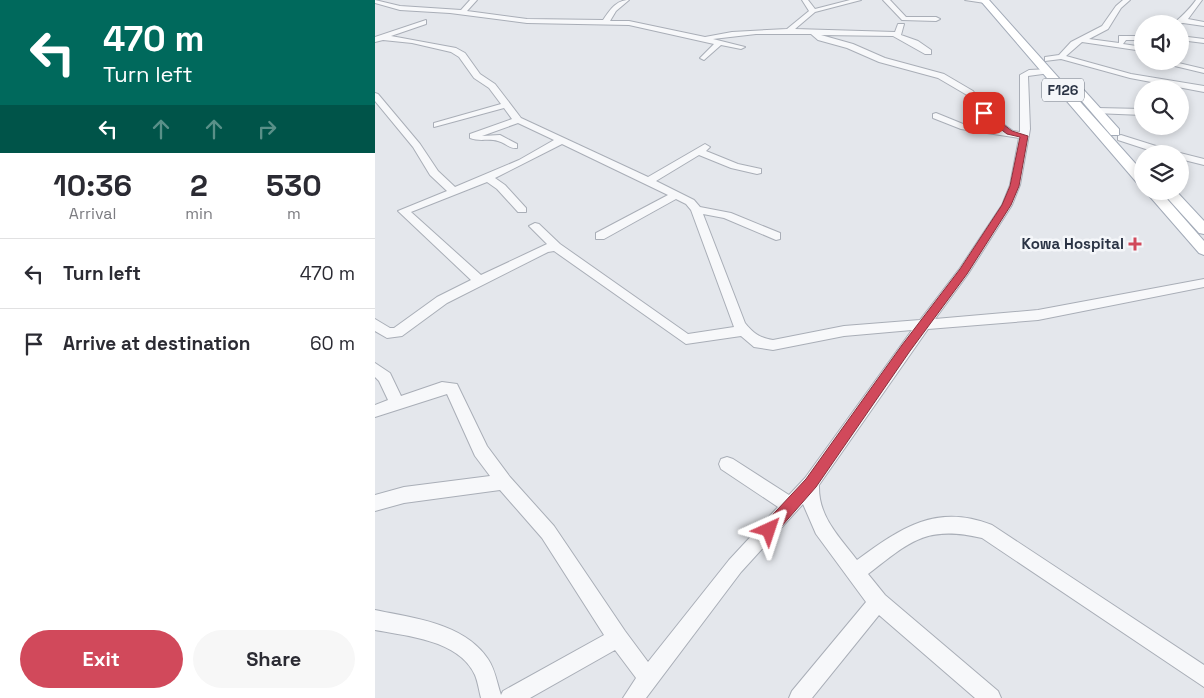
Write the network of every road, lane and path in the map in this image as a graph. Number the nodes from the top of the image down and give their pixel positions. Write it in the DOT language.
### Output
graph roads {
  1 [pos="474,0"];
  2 [pos="626,0"];
  3 [pos="805,0"];
  4 [pos="858,0"];
  5 [pos="886,0"];
  6 [pos="968,0"];
  7 [pos="988,0"];
  8 [pos="1127,0"];
  9 [pos="1196,0"];
  10 [pos="375,1"];
  11 [pos="813,10"];
  12 [pos="462,12"];
  13 [pos="1188,15"];
  14 [pos="904,19"];
  15 [pos="935,19"];
  16 [pos="423,22"];
  17 [pos="606,22"];
  18 [pos="1189,23"];
  19 [pos="1204,24"];
  20 [pos="789,31"];
  21 [pos="813,32"];
  22 [pos="897,34"];
  23 [pos="701,38"];
  24 [pos="1134,38"];
  25 [pos="380,39"];
  26 [pos="1189,39"];
  27 [pos="1081,40"];
  28 [pos="1204,41"];
  29 [pos="720,42"];
  30 [pos="1122,46"];
  31 [pos="741,47"];
  32 [pos="1134,48"];
  33 [pos="928,52"];
  34 [pos="1134,56"];
  35 [pos="1061,57"];
  36 [pos="704,58"];
  37 [pos="1189,59"];
  38 [pos="1204,62"];
  39 [pos="1048,65"];
  40 [pos="1189,67"];
  41 [pos="1204,70"];
  42 [pos="1204,89"];
  43 [pos="375,96"];
  44 [pos="506,105"];
  45 [pos="1097,111"];
  46 [pos="1134,112"];
  47 [pos="936,116"];
  48 [pos="518,120"];
  49 [pos="437,125"];
  50 [pos="1112,128"];
  51 [pos="1097,129"];
  52 [pos="1018,135"];
  53 [pos="1121,138"];
  54 [pos="561,140"];
  55 [pos="1143,145"];
  56 [pos="513,146"];
  57 [pos="1134,153"];
  58 [pos="1189,158"];
  59 [pos="1204,162"];
  60 [pos="757,171"];
  61 [pos="1134,171"];
  62 [pos="489,179"];
  63 [pos="648,181"];
  64 [pos="454,192"];
  65 [pos="676,195"];
  66 [pos="1160,200"];
  67 [pos="1177,200"];
  68 [pos="522,210"];
  69 [pos="696,210"];
  70 [pos="535,226"];
  71 [pos="1204,230"];
  72 [pos="600,236"];
  73 [pos="776,236"];
  74 [pos="556,247"];
  75 [pos="1204,250"];
  76 [pos="480,281"];
  77 [pos="1204,283"];
  78 [pos="925,323"];
  79 [pos="375,324"];
  80 [pos="743,331"];
  81 [pos="375,369"];
  82 [pos="397,404"];
  83 [pos="375,411"];
  84 [pos="727,464"];
  85 [pos="504,482"];
  86 [pos="811,483"];
  87 [pos="375,503"];
  88 [pos="791,506"];
  89 [pos="855,573"];
  90 [pos="878,602"];
  91 [pos="375,620"];
  92 [pos="618,638"];
  93 [pos="1204,677"];
  94 [pos="649,678"];
  95 [pos="491,698"];
  96 [pos="510,698"];
  97 [pos="633,698"];
  98 [pos="799,698"];
  99 [pos="991,698"];
  1 -- 12 [label="street"];
  2 -- 17 [label="street"];
  3 -- 11 [label="street"];
  4 -- 11 [label="street"];
  5 -- 14 [label="street"];
  6 -- 7 [label="street"];
  7 -- 39 [label="main road, F126"];
  8 -- 27 [label="street"];
  9 -- 13 [label="street"];
  10 -- 12 [label="street"];
  11 -- 20 [label="street"];
  12 -- 17 [label="street"];
  14 -- 15 [label="street"];
  14 -- 22 [label="street"];
  16 -- 25 [label="street"];
  17 -- 23 [label="street"];
  18 -- 19 [label="street"];
  20 -- 21 [label="street"];
  20 -- 23 [label="street"];
  21 -- 22 [label="street"];
  21 -- 52 [label="street"];
  22 -- 33 [label="street"];
  23 -- 29 [label="street"];
  24 -- 30 [label="street"];
  25 -- 44 [label="street"];
  26 -- 28 [label="street"];
  27 -- 30 [label="street"];
  27 -- 35 [label="street"];
  29 -- 31 [label="street"];
  29 -- 36 [label="street"];
  30 -- 32 [label="street"];
  30 -- 34 [label="street"];
  35 -- 39 [label="street"];
  35 -- 42 [label="street"];
  37 -- 38 [label="street"];
  39 -- 45 [label="main road, F126"];
  39 -- 51 [label="main road, F126"];
  39 -- 52 [label="street"];
  40 -- 41 [label="street"];
  43 -- 64 [label="street"];
  44 -- 48 [label="street"];
  44 -- 49 [label="street"];
  45 -- 46 [label="street"];
  45 -- 50 [label="main road, F126"];
  47 -- 52 [label="street"];
  48 -- 54 [label="street"];
  48 -- 56 [label="street"];
  50 -- 51 [label="main road"];
  50 -- 53 [label="main road, F126"];
  51 -- 61 [label="main road, F126"];
  52 -- 78 [label="street"];
  53 -- 55 [label="street"];
  53 -- 57 [label="main road, F126"];
  54 -- 62 [label="street"];
  54 -- 63 [label="street"];
  58 -- 59 [label="street"];
  60 -- 63 [label="street"];
  62 -- 64 [label="street"];
  62 -- 68 [label="street"];
  63 -- 65 [label="street"];
  64 -- 76 [label="street"];
  65 -- 69 [label="street"];
  65 -- 72 [label="street"];
  66 -- 75 [label="main road"];
  67 -- 71 [label="main road"];
  69 -- 73 [label="street"];
  69 -- 80 [label="street"];
  70 -- 74 [label="street"];
  74 -- 76 [label="street"];
  74 -- 80 [label="street"];
  76 -- 79 [label="street"];
  77 -- 78 [label="street"];
  78 -- 80 [label="street"];
  78 -- 86 [label="street"];
  81 -- 82 [label="street"];
  82 -- 83 [label="street"];
  82 -- 85 [label="street"];
  84 -- 88 [label="street"];
  85 -- 87 [label="street"];
  85 -- 92 [label="street"];
  86 -- 88 [label="street"];
  86 -- 89 [label="street"];
  88 -- 94 [label="street"];
  89 -- 90 [label="street"];
  89 -- 93 [label="street"];
  90 -- 98 [label="street"];
  90 -- 99 [label="street"];
  91 -- 95 [label="street"];
  92 -- 94 [label="street"];
  92 -- 96 [label="street"];
  94 -- 97 [label="street"];
}
